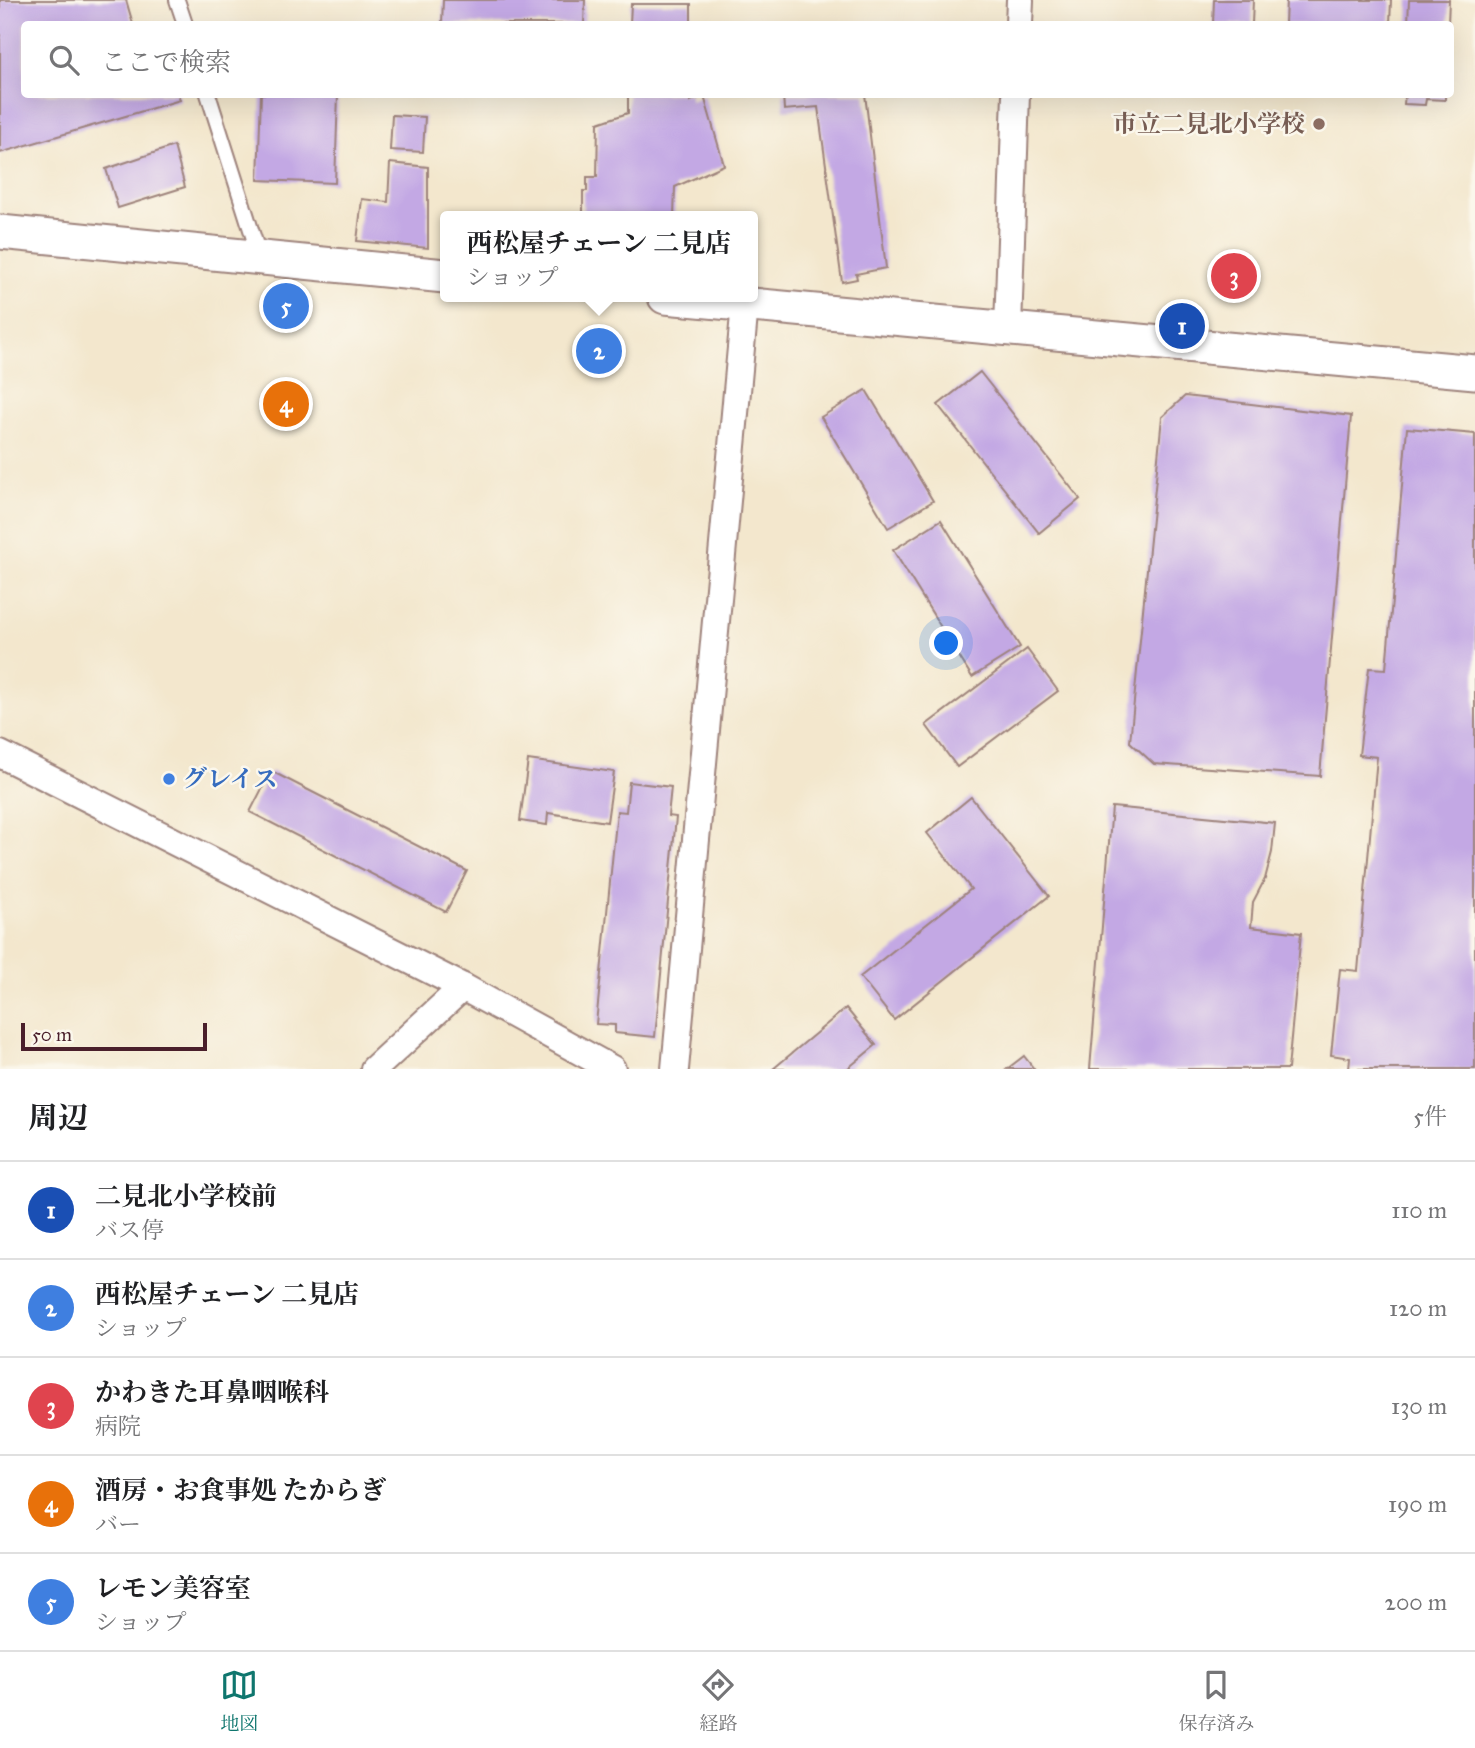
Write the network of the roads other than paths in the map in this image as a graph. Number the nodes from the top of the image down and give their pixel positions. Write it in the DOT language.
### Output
graph roads {
  1 [pos="177,0"];
  2 [pos="1020,0"];
  3 [pos="184,21"];
  4 [pos="1019,21"];
  5 [pos="209,98"];
  6 [pos="1016,98"];
  7 [pos="0,232"];
  8 [pos="260,259"];
  9 [pos="440,276"];
  10 [pos="722,302"];
  11 [pos="745,304"];
  12 [pos="1007,328"];
  13 [pos="1475,372"];
  14 [pos="0,754"];
  15 [pos="463,986"];
  16 [pos="374,1069"];
  17 [pos="612,1069"];
  18 [pos="675,1069"];
  1 -- 3 [label="lane"];
  2 -- 4 [label="street"];
  5 -- 8 [label="lane"];
  6 -- 12 [label="street"];
  7 -- 8 [label="street"];
  8 -- 9 [label="street"];
  10 -- 11 [label="street"];
  11 -- 12 [label="street"];
  11 -- 18 [label="street"];
  12 -- 13 [label="street"];
  14 -- 15 [label="street"];
  15 -- 16 [label="street"];
  15 -- 17 [label="street"];
}
